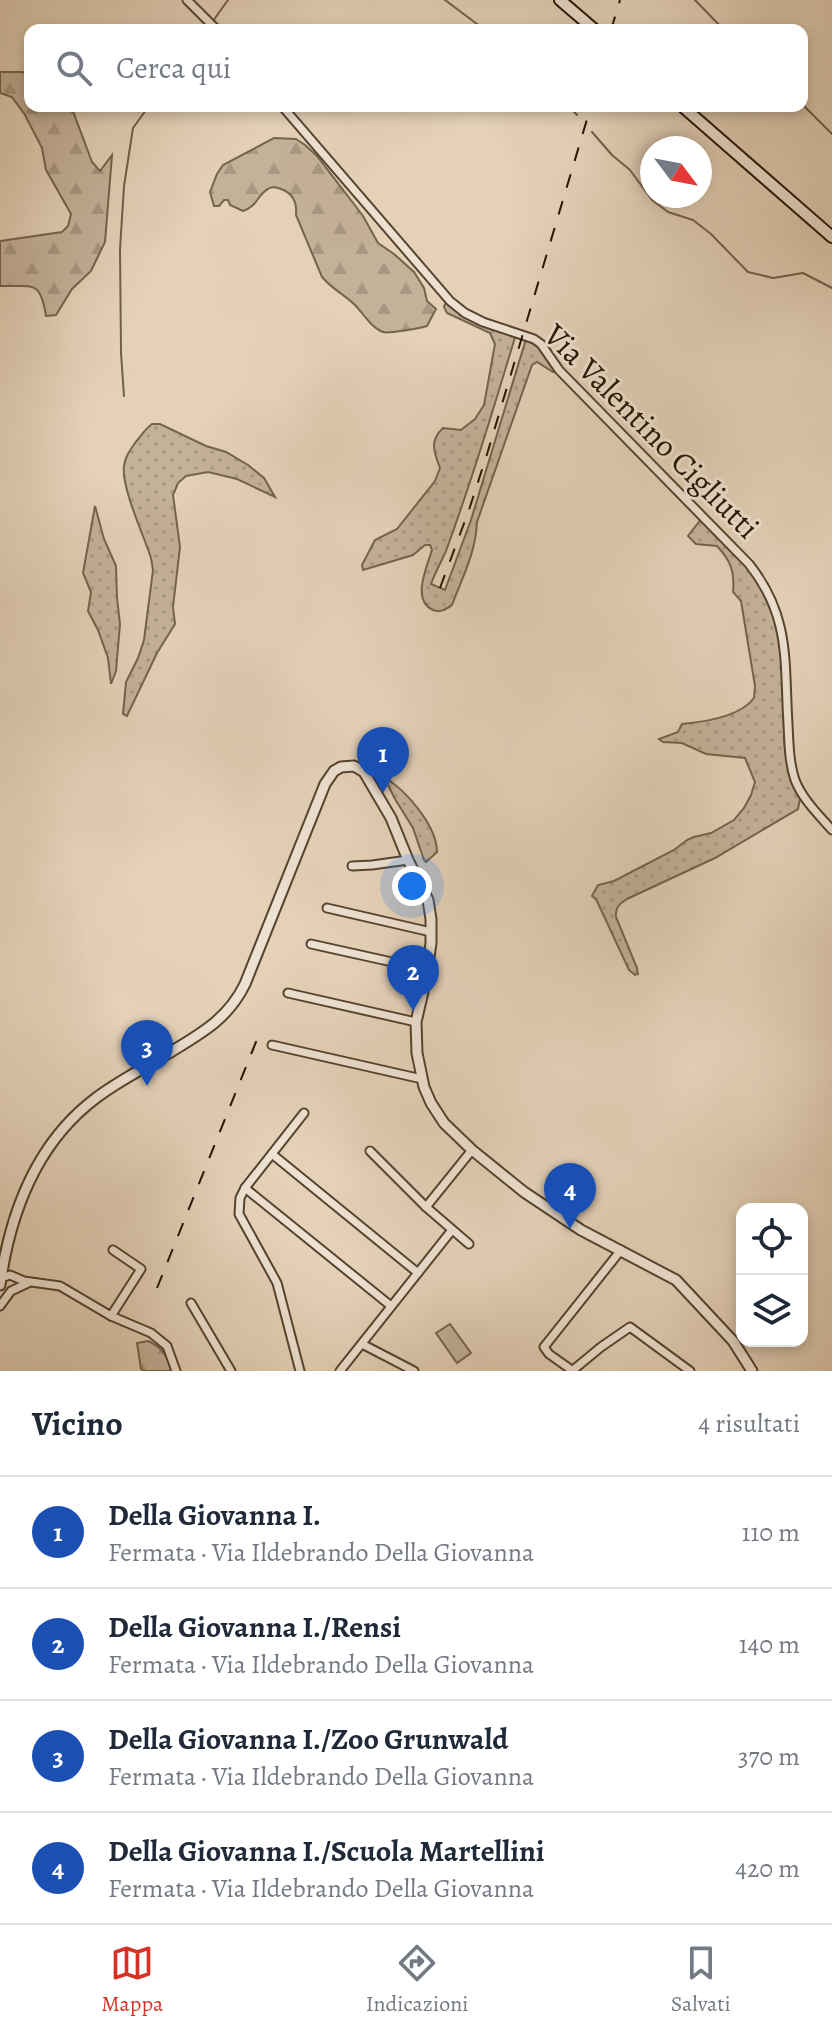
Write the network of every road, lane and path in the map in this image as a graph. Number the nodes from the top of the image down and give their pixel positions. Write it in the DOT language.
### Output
graph roads {
  1 [pos="187,0"];
  2 [pos="560,0"];
  3 [pos="211,24"];
  4 [pos="588,24"];
  5 [pos="287,112"];
  6 [pos="689,112"];
  7 [pos="832,237"];
  8 [pos="832,830"];
  9 [pos="408,860"];
  10 [pos="352,866"];
  11 [pos="327,908"];
  12 [pos="431,932"];
  13 [pos="311,944"];
  14 [pos="428,970"];
  15 [pos="288,993"];
  16 [pos="416,1022"];
  17 [pos="272,1045"];
  18 [pos="422,1079"];
  19 [pos="304,1113"];
  20 [pos="472,1150"];
  21 [pos="370,1151"];
  22 [pos="272,1154"];
  23 [pos="245,1188"];
  24 [pos="426,1207"];
  25 [pos="452,1230"];
  26 [pos="469,1244"];
  27 [pos="113,1250"];
  28 [pos="621,1250"];
  29 [pos="4,1262"];
  30 [pos="418,1273"];
  31 [pos="12,1276"];
  32 [pos="1,1278"];
  33 [pos="30,1282"];
  34 [pos="0,1285"];
  35 [pos="11,1291"];
  36 [pos="191,1303"];
  37 [pos="0,1306"];
  38 [pos="391,1306"];
  39 [pos="111,1316"];
  40 [pos="362,1344"];
  41 [pos="176,1371"];
  42 [pos="229,1371"];
  43 [pos="300,1371"];
  44 [pos="340,1371"];
  45 [pos="414,1371"];
  46 [pos="573,1371"];
  47 [pos="690,1371"];
  48 [pos="752,1371"];
  1 -- 3 [label="street"];
  2 -- 4 [label="main road"];
  5 -- 8 [label="street, Via Valentino Cigliutti"];
  6 -- 7 [label="main road"];
  9 -- 10 [label="street"];
  9 -- 12 [label="street"];
  9 -- 29 [label="street"];
  11 -- 12 [label="street"];
  12 -- 14 [label="street"];
  13 -- 14 [label="street"];
  14 -- 16 [label="street"];
  15 -- 16 [label="street"];
  16 -- 18 [label="street"];
  17 -- 18 [label="street"];
  18 -- 20 [label="street"];
  19 -- 22 [label="street"];
  20 -- 24 [label="street"];
  20 -- 28 [label="street"];
  21 -- 24 [label="street"];
  22 -- 23 [label="street"];
  22 -- 30 [label="street"];
  23 -- 38 [label="street"];
  23 -- 43 [label="street"];
  24 -- 25 [label="street"];
  25 -- 26 [label="street"];
  25 -- 30 [label="street"];
  27 -- 39 [label="street"];
  28 -- 46 [label="street"];
  28 -- 48 [label="street"];
  29 -- 31 [label="street"];
  29 -- 32 [label="street"];
  30 -- 38 [label="street"];
  31 -- 32 [label="street"];
  31 -- 33 [label="street"];
  32 -- 34 [label="street"];
  33 -- 35 [label="street"];
  33 -- 39 [label="street"];
  34 -- 35 [label="street"];
  35 -- 37 [label="street"];
  36 -- 42 [label="street"];
  38 -- 40 [label="street"];
  39 -- 41 [label="street"];
  40 -- 44 [label="street"];
  40 -- 45 [label="street"];
  46 -- 47 [label="street"];
}
